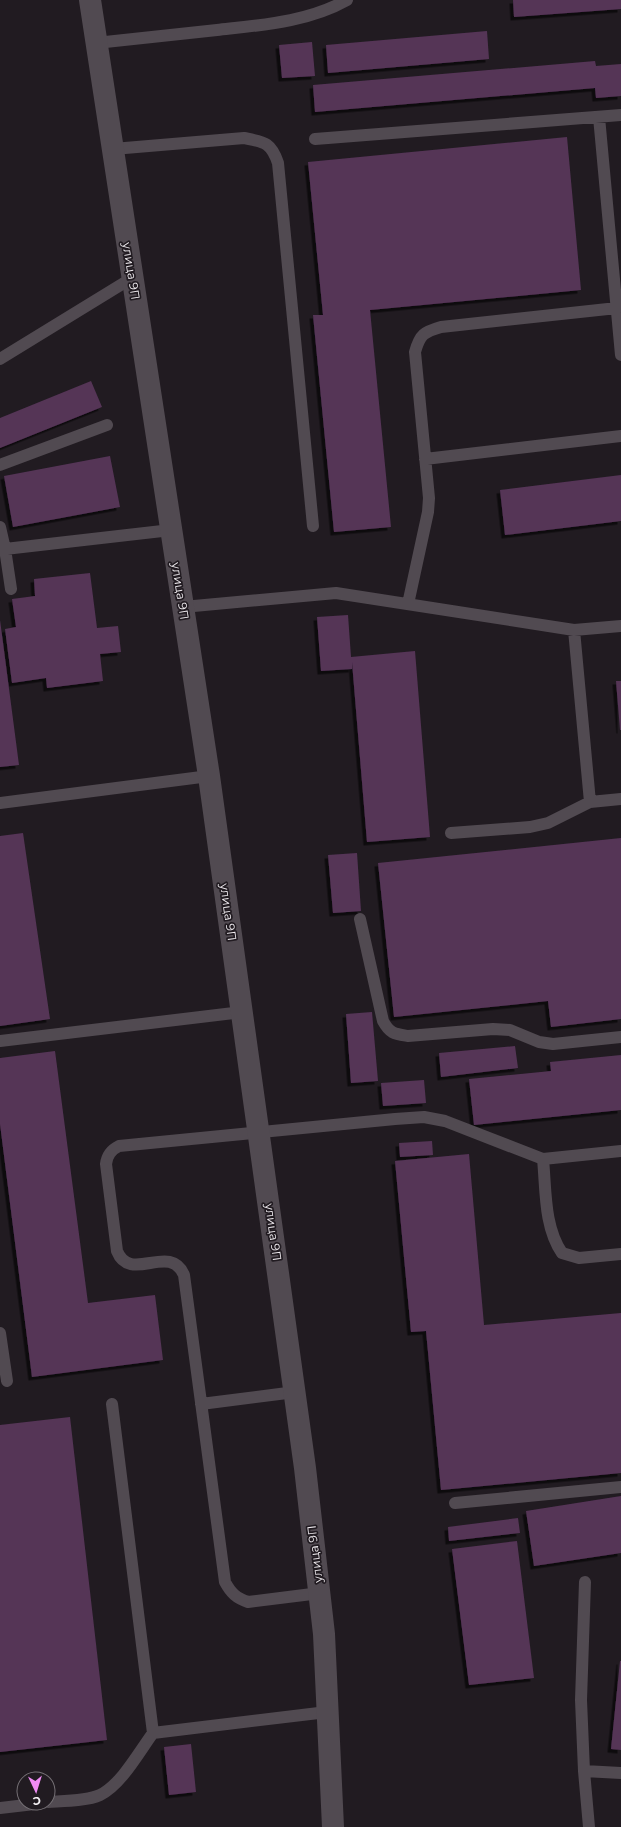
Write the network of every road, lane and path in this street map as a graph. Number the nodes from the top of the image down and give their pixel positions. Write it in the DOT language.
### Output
graph roads {
  1 [pos="90,0"];
  2 [pos="347,0"];
  3 [pos="96,43"];
  4 [pos="621,115"];
  5 [pos="599,117"];
  6 [pos="315,139"];
  7 [pos="113,149"];
  8 [pos="617,258"];
  9 [pos="132,278"];
  10 [pos="617,308"];
  11 [pos="2,353"];
  12 [pos="621,355"];
  13 [pos="107,425"];
  14 [pos="621,436"];
  15 [pos="425,459"];
  16 [pos="0,465"];
  17 [pos="313,526"];
  18 [pos="0,527"];
  19 [pos="171,530"];
  20 [pos="5,550"];
  21 [pos="10,589"];
  22 [pos="408,604"];
  23 [pos="182,607"];
  24 [pos="621,626"];
  25 [pos="574,630"];
  26 [pos="208,776"];
  27 [pos="621,799"];
  28 [pos="590,802"];
  29 [pos="0,803"];
  30 [pos="451,833"];
  31 [pos="360,919"];
  32 [pos="242,1012"];
  33 [pos="621,1037"];
  34 [pos="0,1041"];
  35 [pos="259,1132"];
  36 [pos="621,1151"];
  37 [pos="543,1159"];
  38 [pos="621,1254"];
  39 [pos="0,1333"];
  40 [pos="7,1381"];
  41 [pos="295,1392"];
  42 [pos="112,1404"];
  43 [pos="201,1404"];
  44 [pos="621,1487"];
  45 [pos="455,1503"];
  46 [pos="585,1582"];
  47 [pos="320,1593"];
  48 [pos="327,1712"];
  49 [pos="153,1733"];
  50 [pos="584,1771"];
  51 [pos="621,1773"];
  52 [pos="56,1801"];
  53 [pos="16,1806"];
  54 [pos="0,1808"];
  55 [pos="333,1827"];
  56 [pos="589,1827"];
  1 -- 3 [label="street, улица 9П"];
  2 -- 3 [label="lane"];
  3 -- 7 [label="street, улица 9П"];
  4 -- 5 [label="lane"];
  5 -- 6 [label="lane"];
  5 -- 8 [label="lane"];
  7 -- 9 [label="street, улица 9П"];
  7 -- 17 [label="lane"];
  8 -- 10 [label="lane"];
  9 -- 11 [label="lane"];
  9 -- 19 [label="street, улица 9П"];
  10 -- 12 [label="lane"];
  10 -- 15 [label="lane"];
  13 -- 16 [label="lane"];
  14 -- 15 [label="lane"];
  15 -- 22 [label="lane"];
  18 -- 20 [label="lane"];
  19 -- 20 [label="lane"];
  19 -- 23 [label="street, улица 9П"];
  20 -- 21 [label="lane"];
  22 -- 23 [label="lane"];
  22 -- 25 [label="lane"];
  23 -- 26 [label="street, улица 9П"];
  24 -- 25 [label="lane"];
  25 -- 28 [label="lane"];
  26 -- 29 [label="lane"];
  26 -- 32 [label="street, улица 9П"];
  27 -- 28 [label="lane"];
  28 -- 30 [label="lane"];
  31 -- 33 [label="lane"];
  32 -- 34 [label="lane"];
  32 -- 35 [label="street, улица 9П"];
  35 -- 37 [label="lane"];
  35 -- 41 [label="street, улица 9П"];
  35 -- 43 [label="lane"];
  36 -- 37 [label="lane"];
  37 -- 38 [label="lane"];
  39 -- 40 [label="lane"];
  41 -- 43 [label="lane"];
  41 -- 47 [label="street, улица 9П"];
  42 -- 49 [label="lane"];
  43 -- 47 [label="lane"];
  44 -- 45 [label="lane"];
  46 -- 50 [label="lane"];
  47 -- 48 [label="street, улица 9П"];
  48 -- 49 [label="lane"];
  48 -- 55 [label="street, улица 9П"];
  49 -- 52 [label="lane"];
  50 -- 51 [label="lane"];
  50 -- 56 [label="lane"];
  53 -- 54 [label="lane"];
}
